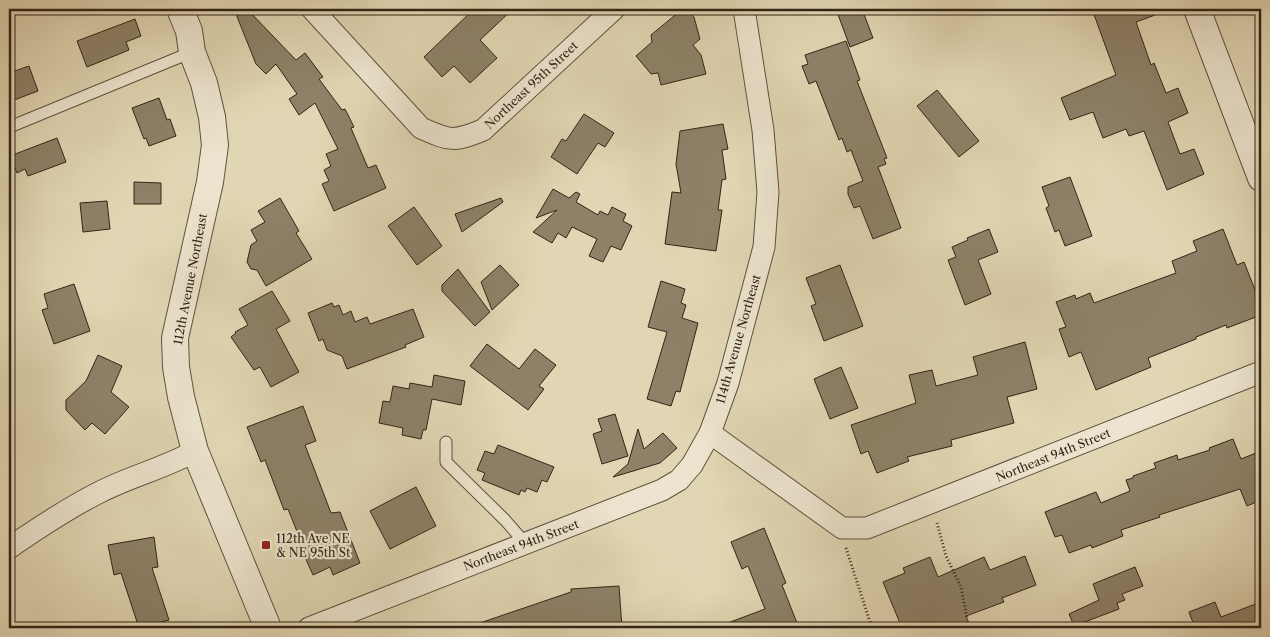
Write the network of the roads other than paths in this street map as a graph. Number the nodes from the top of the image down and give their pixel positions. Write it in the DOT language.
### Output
graph roads {
  1 [pos="180,9"];
  2 [pos="312,9"];
  3 [pos="614,9"];
  4 [pos="744,9"];
  5 [pos="1197,9"];
  6 [pos="192,52"];
  7 [pos="12,126"];
  8 [pos="1261,178"];
  9 [pos="1261,372"];
  10 [pos="710,433"];
  11 [pos="446,442"];
  12 [pos="195,451"];
  13 [pos="526,544"];
  14 [pos="9,548"];
  15 [pos="268,628"];
  16 [pos="309,628"];
  1 -- 6 [label="street, 112th Avenue Northeast"];
  2 -- 3 [label="street, Northeast 95th Street"];
  4 -- 10 [label="street, 114th Avenue Northeast"];
  5 -- 8 [label="street"];
  6 -- 7 [label="lane"];
  6 -- 12 [label="street, 112th Avenue Northeast"];
  9 -- 10 [label="street, Northeast 94th Street"];
  10 -- 13 [label="street, Northeast 94th Street"];
  11 -- 13 [label="lane"];
  12 -- 14 [label="street"];
  12 -- 15 [label="street, 112th Avenue Northeast"];
  13 -- 16 [label="street, Northeast 94th Street"];
}
